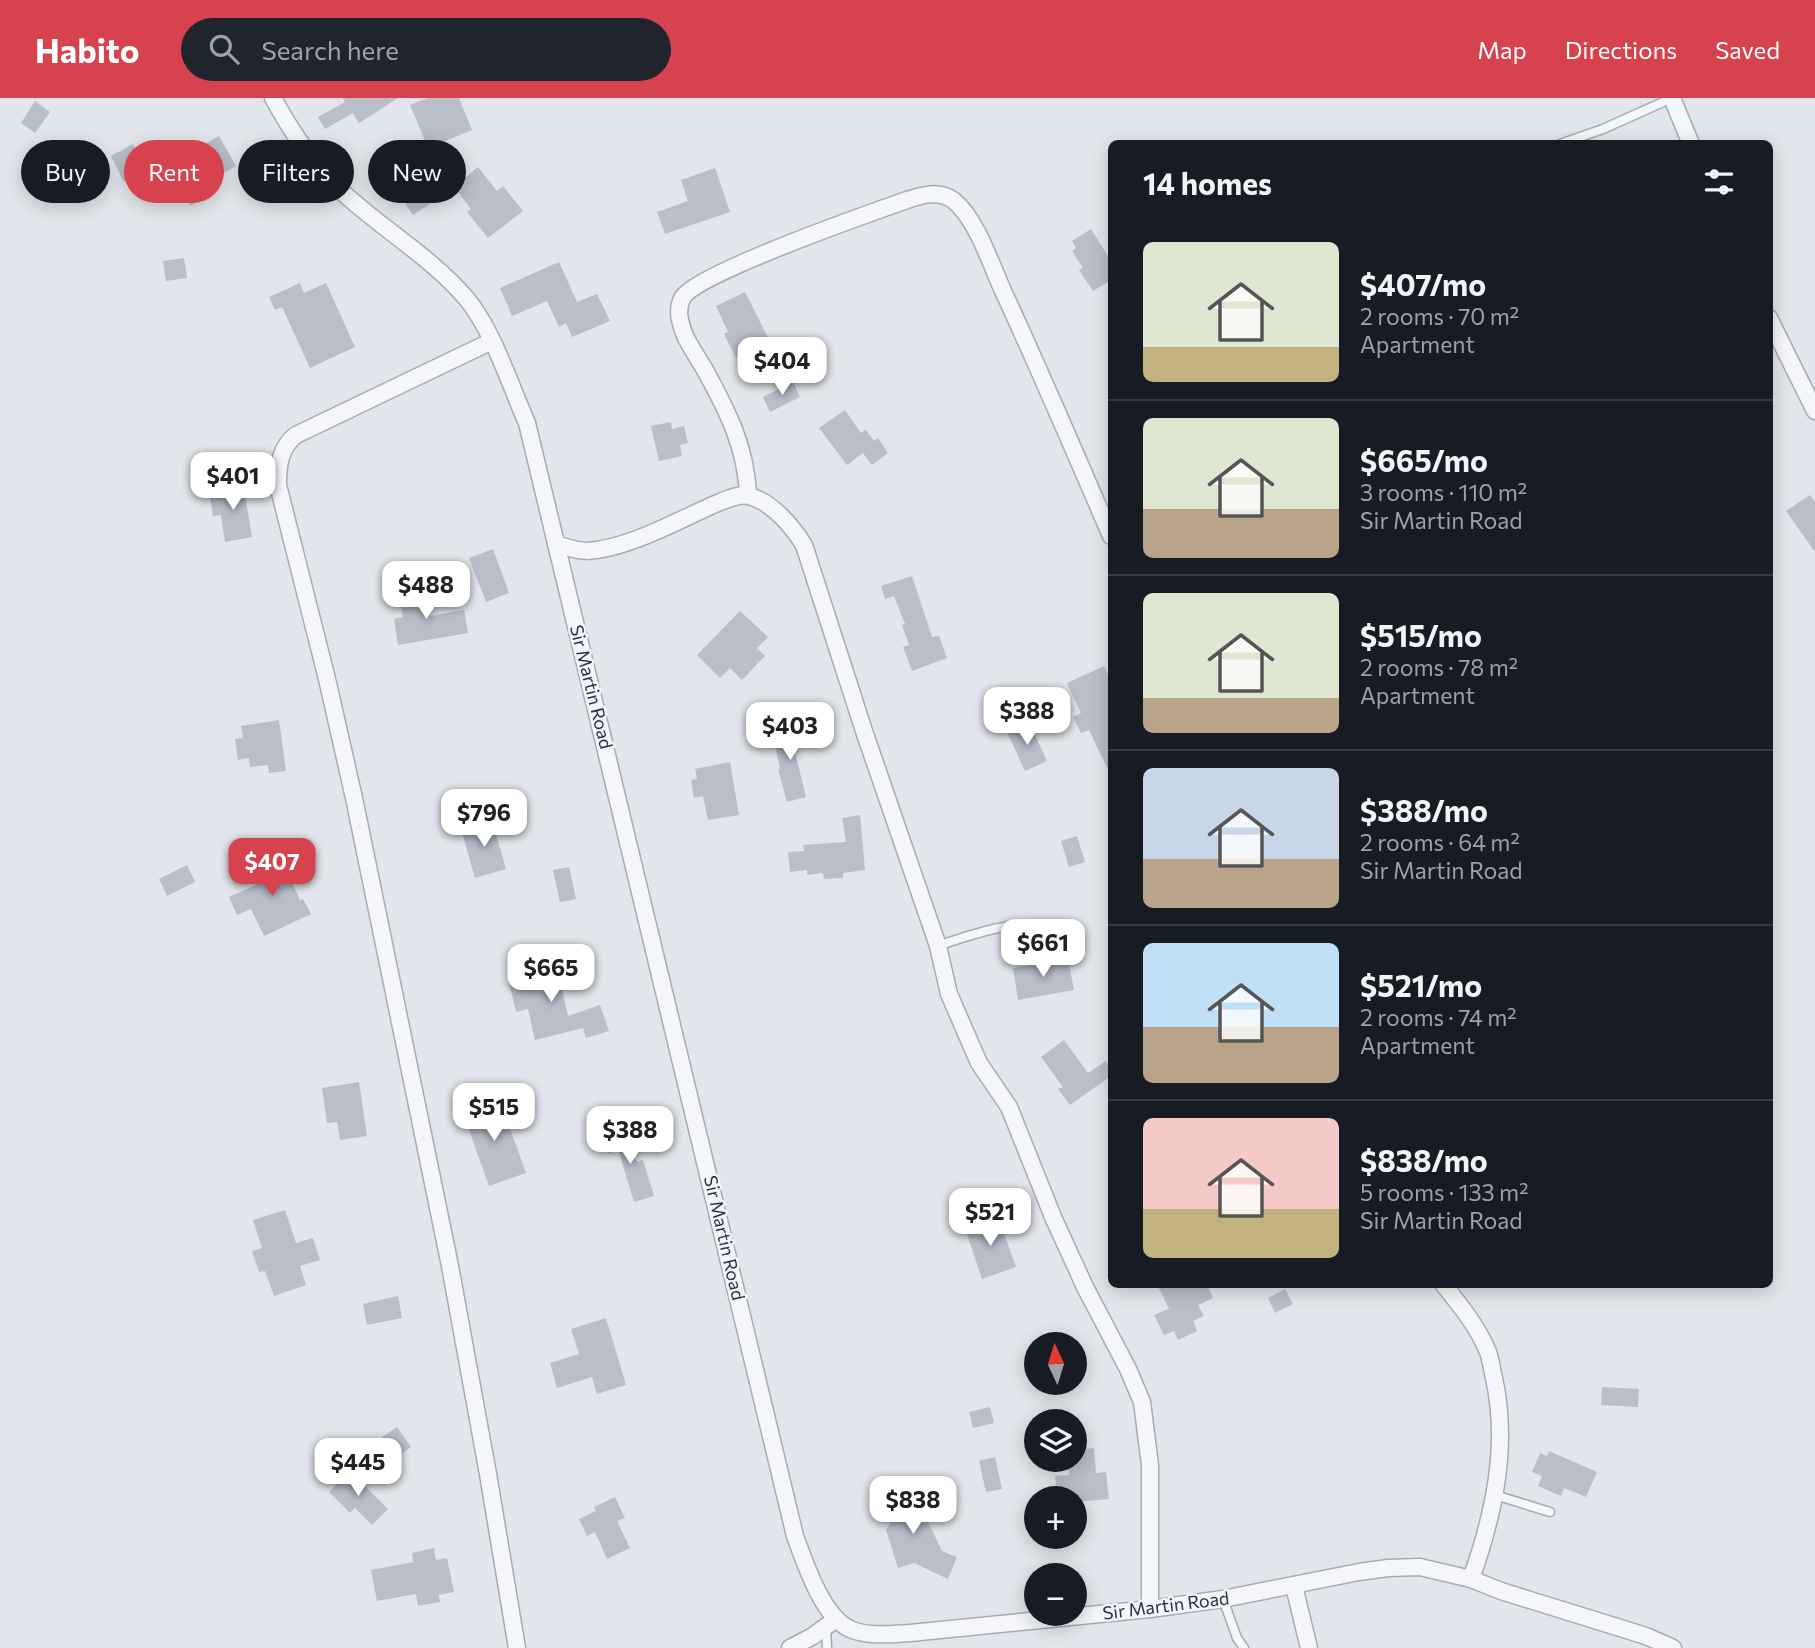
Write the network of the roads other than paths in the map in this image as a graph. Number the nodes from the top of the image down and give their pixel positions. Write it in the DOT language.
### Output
graph roads {
  1 [pos="274,98"];
  2 [pos="1672,98"];
  3 [pos="1571,140"];
  4 [pos="1689,140"];
  5 [pos="1773,326"];
  6 [pos="492,341"];
  7 [pos="1815,411"];
  8 [pos="748,495"];
  9 [pos="1108,529"];
  10 [pos="556,544"];
  11 [pos="1057,938"];
  12 [pos="938,946"];
  13 [pos="1446,1288"];
  14 [pos="1495,1495"];
  15 [pos="1550,1512"];
  16 [pos="1471,1578"];
  17 [pos="1294,1586"];
  18 [pos="1223,1600"];
  19 [pos="1150,1609"];
  20 [pos="831,1623"];
  21 [pos="517,1648"];
  22 [pos="790,1648"];
  23 [pos="827,1648"];
  24 [pos="1244,1648"];
  25 [pos="1309,1648"];
  26 [pos="1673,1648"];
  1 -- 6 [label="street, Sir Martin Road"];
  2 -- 3 [label="lane"];
  2 -- 4 [label="street"];
  5 -- 7 [label="street"];
  6 -- 10 [label="street, Sir Martin Road"];
  6 -- 21 [label="street"];
  8 -- 9 [label="street"];
  8 -- 10 [label="street"];
  8 -- 12 [label="street"];
  10 -- 20 [label="street, Sir Martin Road"];
  11 -- 12 [label="lane"];
  12 -- 19 [label="street"];
  13 -- 14 [label="street"];
  14 -- 15 [label="lane"];
  14 -- 16 [label="street"];
  16 -- 17 [label="street, Sir Martin Road"];
  16 -- 26 [label="street, Sir Martin Road"];
  17 -- 18 [label="street, Sir Martin Road"];
  17 -- 25 [label="street"];
  18 -- 19 [label="street, Sir Martin Road"];
  18 -- 24 [label="lane"];
  19 -- 20 [label="street, Sir Martin Road"];
  20 -- 22 [label="street"];
  20 -- 23 [label="lane"];
}
